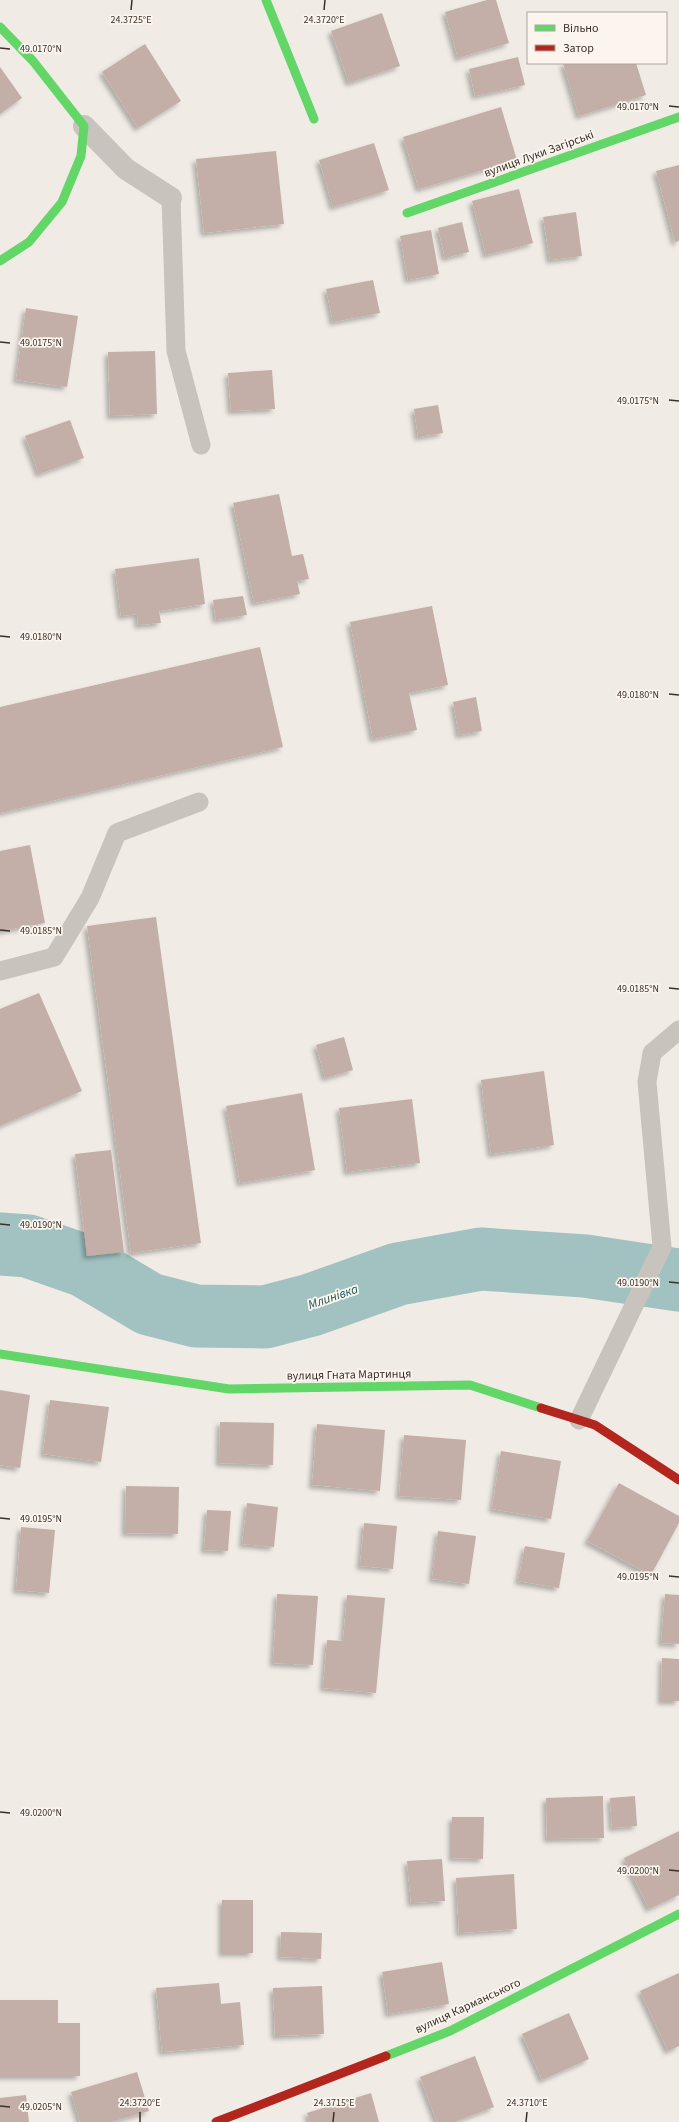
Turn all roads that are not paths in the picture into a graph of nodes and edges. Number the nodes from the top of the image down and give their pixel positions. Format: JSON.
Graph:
{"nodes":[{"id":1,"x":266,"y":0,"type":"edge"},
{"id":2,"x":0,"y":27,"type":"edge"},
{"id":3,"x":679,"y":117,"type":"edge"},
{"id":4,"x":314,"y":119,"type":"dead end"},
{"id":5,"x":84,"y":126,"type":"junction"},
{"id":6,"x":171,"y":198,"type":"joint"},
{"id":7,"x":407,"y":213,"type":"dead end"},
{"id":8,"x":0,"y":262,"type":"edge"},
{"id":9,"x":201,"y":444,"type":"dead end"},
{"id":10,"x":199,"y":802,"type":"dead end"},
{"id":11,"x":0,"y":970,"type":"edge"},
{"id":12,"x":679,"y":1030,"type":"edge"},
{"id":13,"x":0,"y":1354,"type":"edge"},
{"id":14,"x":579,"y":1420,"type":"junction"},
{"id":15,"x":679,"y":1480,"type":"edge"},
{"id":16,"x":679,"y":1914,"type":"edge"},
{"id":17,"x":216,"y":2122,"type":"edge"}],
"edges":[{"from":1,"to":4,"type":"street"},
{"from":2,"to":5,"type":"street"},
{"from":3,"to":7,"type":"street","name":"вулиця Луки Загірські"},
{"from":5,"to":6,"type":"street"},
{"from":5,"to":8,"type":"street"},
{"from":6,"to":9,"type":"lane"},
{"from":10,"to":11,"type":"lane"},
{"from":12,"to":14,"type":"lane"},
{"from":13,"to":14,"type":"street","name":"вулиця Гната Мартинця"},
{"from":14,"to":15,"type":"street","name":"вулиця Гната Мартинця"},
{"from":16,"to":17,"type":"street","name":"вулиця Карманського"}]}
